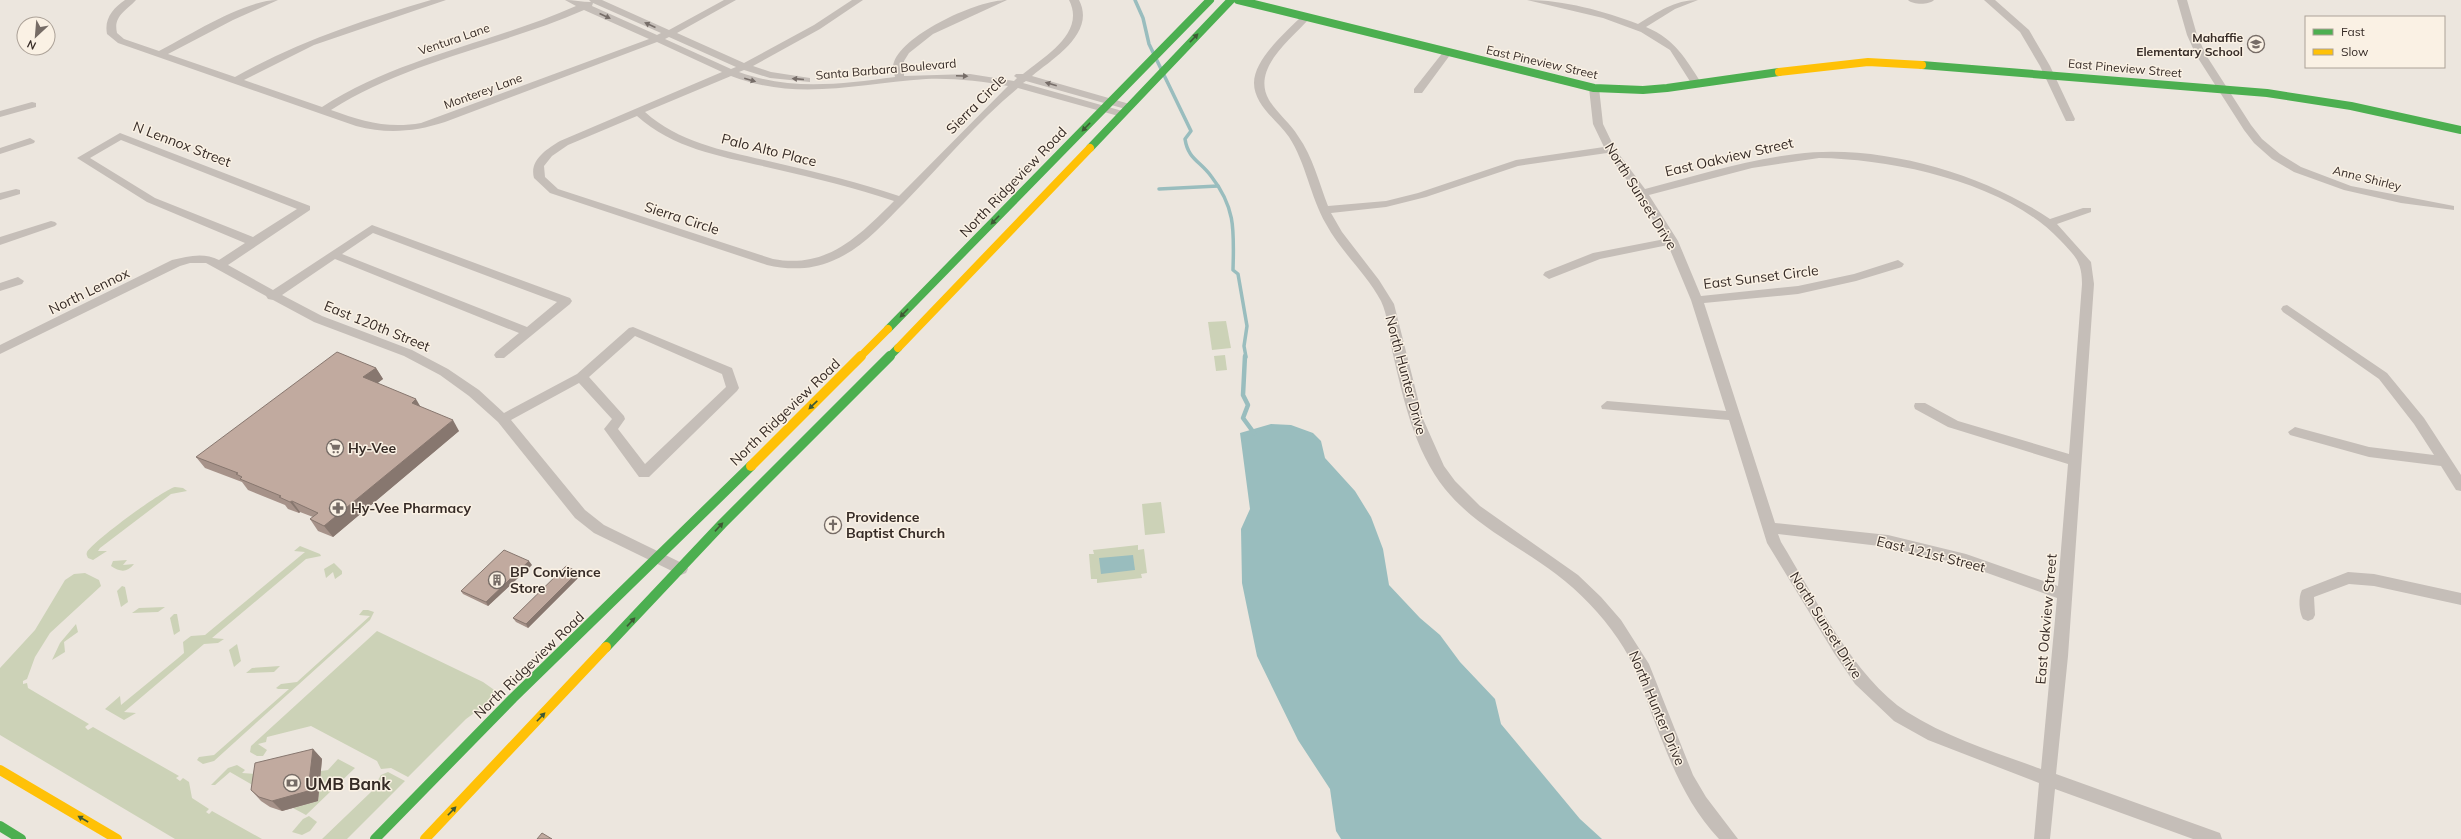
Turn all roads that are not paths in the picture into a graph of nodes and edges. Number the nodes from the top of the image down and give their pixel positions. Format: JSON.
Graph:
{"nodes":[{"id":1,"x":131,"y":0,"type":"edge"},
{"id":2,"x":273,"y":0,"type":"edge"},
{"id":3,"x":441,"y":0,"type":"edge"},
{"id":4,"x":570,"y":0,"type":"edge"},
{"id":5,"x":596,"y":0,"type":"edge"},
{"id":6,"x":731,"y":0,"type":"edge"},
{"id":7,"x":858,"y":0,"type":"edge"},
{"id":8,"x":1002,"y":0,"type":"edge"},
{"id":9,"x":1074,"y":0,"type":"edge"},
{"id":10,"x":1210,"y":0,"type":"edge"},
{"id":11,"x":1231,"y":0,"type":"edge"},
{"id":12,"x":1238,"y":0,"type":"edge"},
{"id":13,"x":1532,"y":0,"type":"edge"},
{"id":14,"x":1693,"y":0,"type":"edge"},
{"id":15,"x":1913,"y":0,"type":"edge"},
{"id":16,"x":1929,"y":0,"type":"edge"},
{"id":17,"x":1989,"y":0,"type":"edge"},
{"id":18,"x":2182,"y":0,"type":"edge"},
{"id":19,"x":584,"y":6,"type":"junction"},
{"id":20,"x":1306,"y":17,"type":"junction"},
{"id":21,"x":1638,"y":28,"type":"junction"},
{"id":22,"x":670,"y":34,"type":"junction"},
{"id":23,"x":657,"y":39,"type":"junction"},
{"id":24,"x":1447,"y":53,"type":"junction"},
{"id":25,"x":159,"y":55,"type":"junction"},
{"id":26,"x":745,"y":67,"type":"junction"},
{"id":27,"x":731,"y":73,"type":"junction"},
{"id":28,"x":2050,"y":75,"type":"junction"},
{"id":29,"x":899,"y":76,"type":"junction"},
{"id":30,"x":1024,"y":77,"type":"junction"},
{"id":31,"x":235,"y":81,"type":"junction"},
{"id":32,"x":1016,"y":84,"type":"junction"},
{"id":33,"x":1697,"y":84,"type":"junction"},
{"id":34,"x":1594,"y":88,"type":"junction"},
{"id":35,"x":2224,"y":89,"type":"junction"},
{"id":36,"x":1418,"y":91,"type":"dead end"},
{"id":37,"x":1111,"y":102,"type":"junction"},
{"id":38,"x":32,"y":105,"type":"dead end"},
{"id":39,"x":1129,"y":107,"type":"junction"},
{"id":40,"x":1103,"y":109,"type":"junction"},
{"id":41,"x":323,"y":111,"type":"junction"},
{"id":42,"x":638,"y":112,"type":"junction"},
{"id":43,"x":0,"y":114,"type":"edge"},
{"id":44,"x":1122,"y":114,"type":"junction"},
{"id":45,"x":2070,"y":119,"type":"dead end"},
{"id":46,"x":2461,"y":130,"type":"edge"},
{"id":47,"x":30,"y":141,"type":"dead end"},
{"id":48,"x":1610,"y":150,"type":"junction"},
{"id":49,"x":0,"y":151,"type":"edge"},
{"id":50,"x":16,"y":192,"type":"dead end"},
{"id":51,"x":1642,"y":193,"type":"junction"},
{"id":52,"x":0,"y":197,"type":"edge"},
{"id":53,"x":901,"y":200,"type":"junction"},
{"id":54,"x":2450,"y":208,"type":"dead end"},
{"id":55,"x":1324,"y":210,"type":"junction"},
{"id":56,"x":2087,"y":210,"type":"dead end"},
{"id":57,"x":2050,"y":223,"type":"junction"},
{"id":58,"x":51,"y":224,"type":"dead end"},
{"id":59,"x":0,"y":241,"type":"edge"},
{"id":60,"x":1672,"y":241,"type":"junction"},
{"id":61,"x":254,"y":242,"type":"junction"},
{"id":62,"x":334,"y":254,"type":"junction"},
{"id":63,"x":190,"y":259,"type":"joint"},
{"id":64,"x":1898,"y":264,"type":"dead end"},
{"id":65,"x":220,"y":265,"type":"junction"},
{"id":66,"x":1549,"y":275,"type":"dead end"},
{"id":67,"x":18,"y":281,"type":"dead end"},
{"id":68,"x":0,"y":287,"type":"edge"},
{"id":69,"x":272,"y":296,"type":"junction"},
{"id":70,"x":1697,"y":300,"type":"junction"},
{"id":71,"x":2287,"y":309,"type":"dead end"},
{"id":72,"x":529,"y":332,"type":"junction"},
{"id":73,"x":0,"y":350,"type":"edge"},
{"id":74,"x":500,"y":355,"type":"dead end"},
{"id":75,"x":581,"y":377,"type":"junction"},
{"id":76,"x":1607,"y":406,"type":"dead end"},
{"id":77,"x":1920,"y":406,"type":"dead end"},
{"id":78,"x":1734,"y":416,"type":"junction"},
{"id":79,"x":503,"y":419,"type":"junction"},
{"id":80,"x":2295,"y":432,"type":"dead end"},
{"id":81,"x":2074,"y":461,"type":"junction"},
{"id":82,"x":2445,"y":461,"type":"junction"},
{"id":83,"x":2461,"y":486,"type":"edge"},
{"id":84,"x":1769,"y":528,"type":"junction"},
{"id":85,"x":657,"y":558,"type":"junction"},
{"id":86,"x":681,"y":569,"type":"junction"},
{"id":87,"x":2064,"y":594,"type":"junction"},
{"id":88,"x":2461,"y":599,"type":"edge"},
{"id":89,"x":2308,"y":615,"type":"dead end"},
{"id":90,"x":0,"y":770,"type":"edge"},
{"id":91,"x":2047,"y":778,"type":"junction"},
{"id":92,"x":0,"y":826,"type":"edge"},
{"id":93,"x":21,"y":839,"type":"edge"},
{"id":94,"x":117,"y":839,"type":"edge"},
{"id":95,"x":375,"y":839,"type":"edge"},
{"id":96,"x":425,"y":839,"type":"edge"},
{"id":97,"x":1730,"y":839,"type":"edge"},
{"id":98,"x":2042,"y":839,"type":"edge"},
{"id":99,"x":2214,"y":839,"type":"edge"}],
"edges":[{"from":1,"to":25,"type":"street","name":"Monterey Lane"},
{"from":2,"to":25,"type":"street"},
{"from":3,"to":31,"type":"street"},
{"from":4,"to":19,"type":"street","name":"Santa Barbara Boulevard"},
{"from":5,"to":19,"type":"street","name":"Ventura Lane"},
{"from":22,"to":5,"type":"street","name":"Santa Barbara Boulevard","one_way":true},
{"from":6,"to":22,"type":"street","name":"Monterey Lane"},
{"from":7,"to":26,"type":"street","name":"Sierra Circle"},
{"from":8,"to":29,"type":"street"},
{"from":9,"to":30,"type":"street","name":"Sierra Circle"},
{"from":10,"to":37,"type":"main road","name":"North Ridgeview Road"},
{"from":39,"to":11,"type":"main road","one_way":true},
{"from":12,"to":20,"type":"main road","name":"East Pineview Street"},
{"from":13,"to":21,"type":"street"},
{"from":14,"to":21,"type":"street"},
{"from":15,"to":16,"type":"street"},
{"from":17,"to":28,"type":"street"},
{"from":18,"to":35,"type":"street","name":"Anne Shirley"},
{"from":19,"to":23,"type":"street","name":"Santa Barbara Boulevard","one_way":true},
{"from":19,"to":41,"type":"street","name":"Ventura Lane"},
{"from":20,"to":24,"type":"main road","name":"East Pineview Street"},
{"from":20,"to":55,"type":"street","name":"North Hunter Drive"},
{"from":21,"to":33,"type":"street"},
{"from":22,"to":23,"type":"street","name":"Monterey Lane"},
{"from":22,"to":26,"type":"street","name":"Santa Barbara Boulevard"},
{"from":23,"to":27,"type":"street","name":"Santa Barbara Boulevard"},
{"from":23,"to":41,"type":"street","name":"Monterey Lane"},
{"from":24,"to":34,"type":"main road","name":"East Pineview Street"},
{"from":24,"to":36,"type":"street"},
{"from":25,"to":31,"type":"street","name":"Monterey Lane"},
{"from":26,"to":27,"type":"street","name":"Sierra Circle"},
{"from":29,"to":26,"type":"street","name":"Santa Barbara Boulevard","one_way":true},
{"from":27,"to":29,"type":"street","name":"Santa Barbara Boulevard","one_way":true},
{"from":27,"to":42,"type":"street","name":"Sierra Circle"},
{"from":28,"to":33,"type":"main road","name":"East Pineview Street"},
{"from":28,"to":35,"type":"main road","name":"East Pineview Street"},
{"from":28,"to":45,"type":"street"},
{"from":29,"to":30,"type":"street","name":"Santa Barbara Boulevard"},
{"from":29,"to":32,"type":"street","name":"Santa Barbara Boulevard","one_way":true},
{"from":30,"to":32,"type":"street","name":"Sierra Circle"},
{"from":37,"to":30,"type":"street","name":"Santa Barbara Boulevard","one_way":true},
{"from":31,"to":41,"type":"street","name":"Monterey Lane"},
{"from":32,"to":40,"type":"street","name":"Santa Barbara Boulevard"},
{"from":32,"to":53,"type":"street","name":"Sierra Circle"},
{"from":33,"to":34,"type":"main road","name":"East Pineview Street"},
{"from":34,"to":48,"type":"street","name":"North Sunset Drive"},
{"from":35,"to":46,"type":"main road","name":"East Pineview Street"},
{"from":35,"to":54,"type":"street","name":"Anne Shirley"},
{"from":37,"to":39,"type":"street","name":"Santa Barbara Boulevard"},
{"from":37,"to":40,"type":"main road","name":"North Ridgeview Road"},
{"from":38,"to":43,"type":"street"},
{"from":39,"to":44,"type":"main road"},
{"from":40,"to":44,"type":"street","name":"Santa Barbara Boulevard"},
{"from":40,"to":85,"type":"main road","name":"North Ridgeview Road","one_way":true},
{"from":42,"to":53,"type":"street","name":"Palo Alto Place"},
{"from":42,"to":53,"type":"street","name":"Sierra Circle"},
{"from":86,"to":44,"type":"main road","one_way":true},
{"from":47,"to":49,"type":"street"},
{"from":48,"to":51,"type":"street","name":"North Sunset Drive"},
{"from":48,"to":55,"type":"street"},
{"from":50,"to":52,"type":"street"},
{"from":51,"to":57,"type":"street","name":"East Oakview Street"},
{"from":51,"to":60,"type":"street","name":"North Sunset Drive"},
{"from":55,"to":97,"type":"street","name":"North Hunter Drive"},
{"from":56,"to":57,"type":"street"},
{"from":57,"to":81,"type":"street","name":"East Oakview Street"},
{"from":58,"to":59,"type":"street"},
{"from":60,"to":66,"type":"street"},
{"from":60,"to":70,"type":"street","name":"North Sunset Drive"},
{"from":61,"to":61,"type":"street","name":"N Lennox Street"},
{"from":61,"to":65,"type":"street","name":"N Lennox Street"},
{"from":62,"to":69,"type":"street"},
{"from":62,"to":72,"type":"street"},
{"from":62,"to":72,"type":"street"},
{"from":63,"to":65,"type":"street","name":"East 120th Street"},
{"from":63,"to":73,"type":"street","name":"North Lennox"},
{"from":64,"to":70,"type":"street","name":"East Sunset Circle"},
{"from":65,"to":69,"type":"street","name":"East 120th Street"},
{"from":67,"to":68,"type":"street"},
{"from":69,"to":79,"type":"street","name":"East 120th Street"},
{"from":70,"to":78,"type":"street","name":"North Sunset Drive"},
{"from":71,"to":82,"type":"street"},
{"from":72,"to":74,"type":"street"},
{"from":75,"to":75,"type":"street"},
{"from":75,"to":79,"type":"street"},
{"from":76,"to":78,"type":"street"},
{"from":77,"to":81,"type":"street"},
{"from":78,"to":84,"type":"street","name":"North Sunset Drive"},
{"from":79,"to":85,"type":"street","name":"East 120th Street"},
{"from":80,"to":82,"type":"street"},
{"from":81,"to":87,"type":"street","name":"East Oakview Street"},
{"from":82,"to":83,"type":"street"},
{"from":84,"to":87,"type":"street","name":"East 121st Street"},
{"from":84,"to":91,"type":"street","name":"North Sunset Drive"},
{"from":85,"to":86,"type":"street","name":"East 120th Street"},
{"from":85,"to":95,"type":"main road","name":"North Ridgeview Road"},
{"from":96,"to":86,"type":"main road","one_way":true},
{"from":87,"to":91,"type":"street","name":"East Oakview Street"},
{"from":88,"to":89,"type":"street"},
{"from":94,"to":90,"type":"main road","one_way":true},
{"from":91,"to":98,"type":"street"},
{"from":91,"to":99,"type":"street","name":"North Sunset Drive"},
{"from":92,"to":93,"type":"main road"}]}
